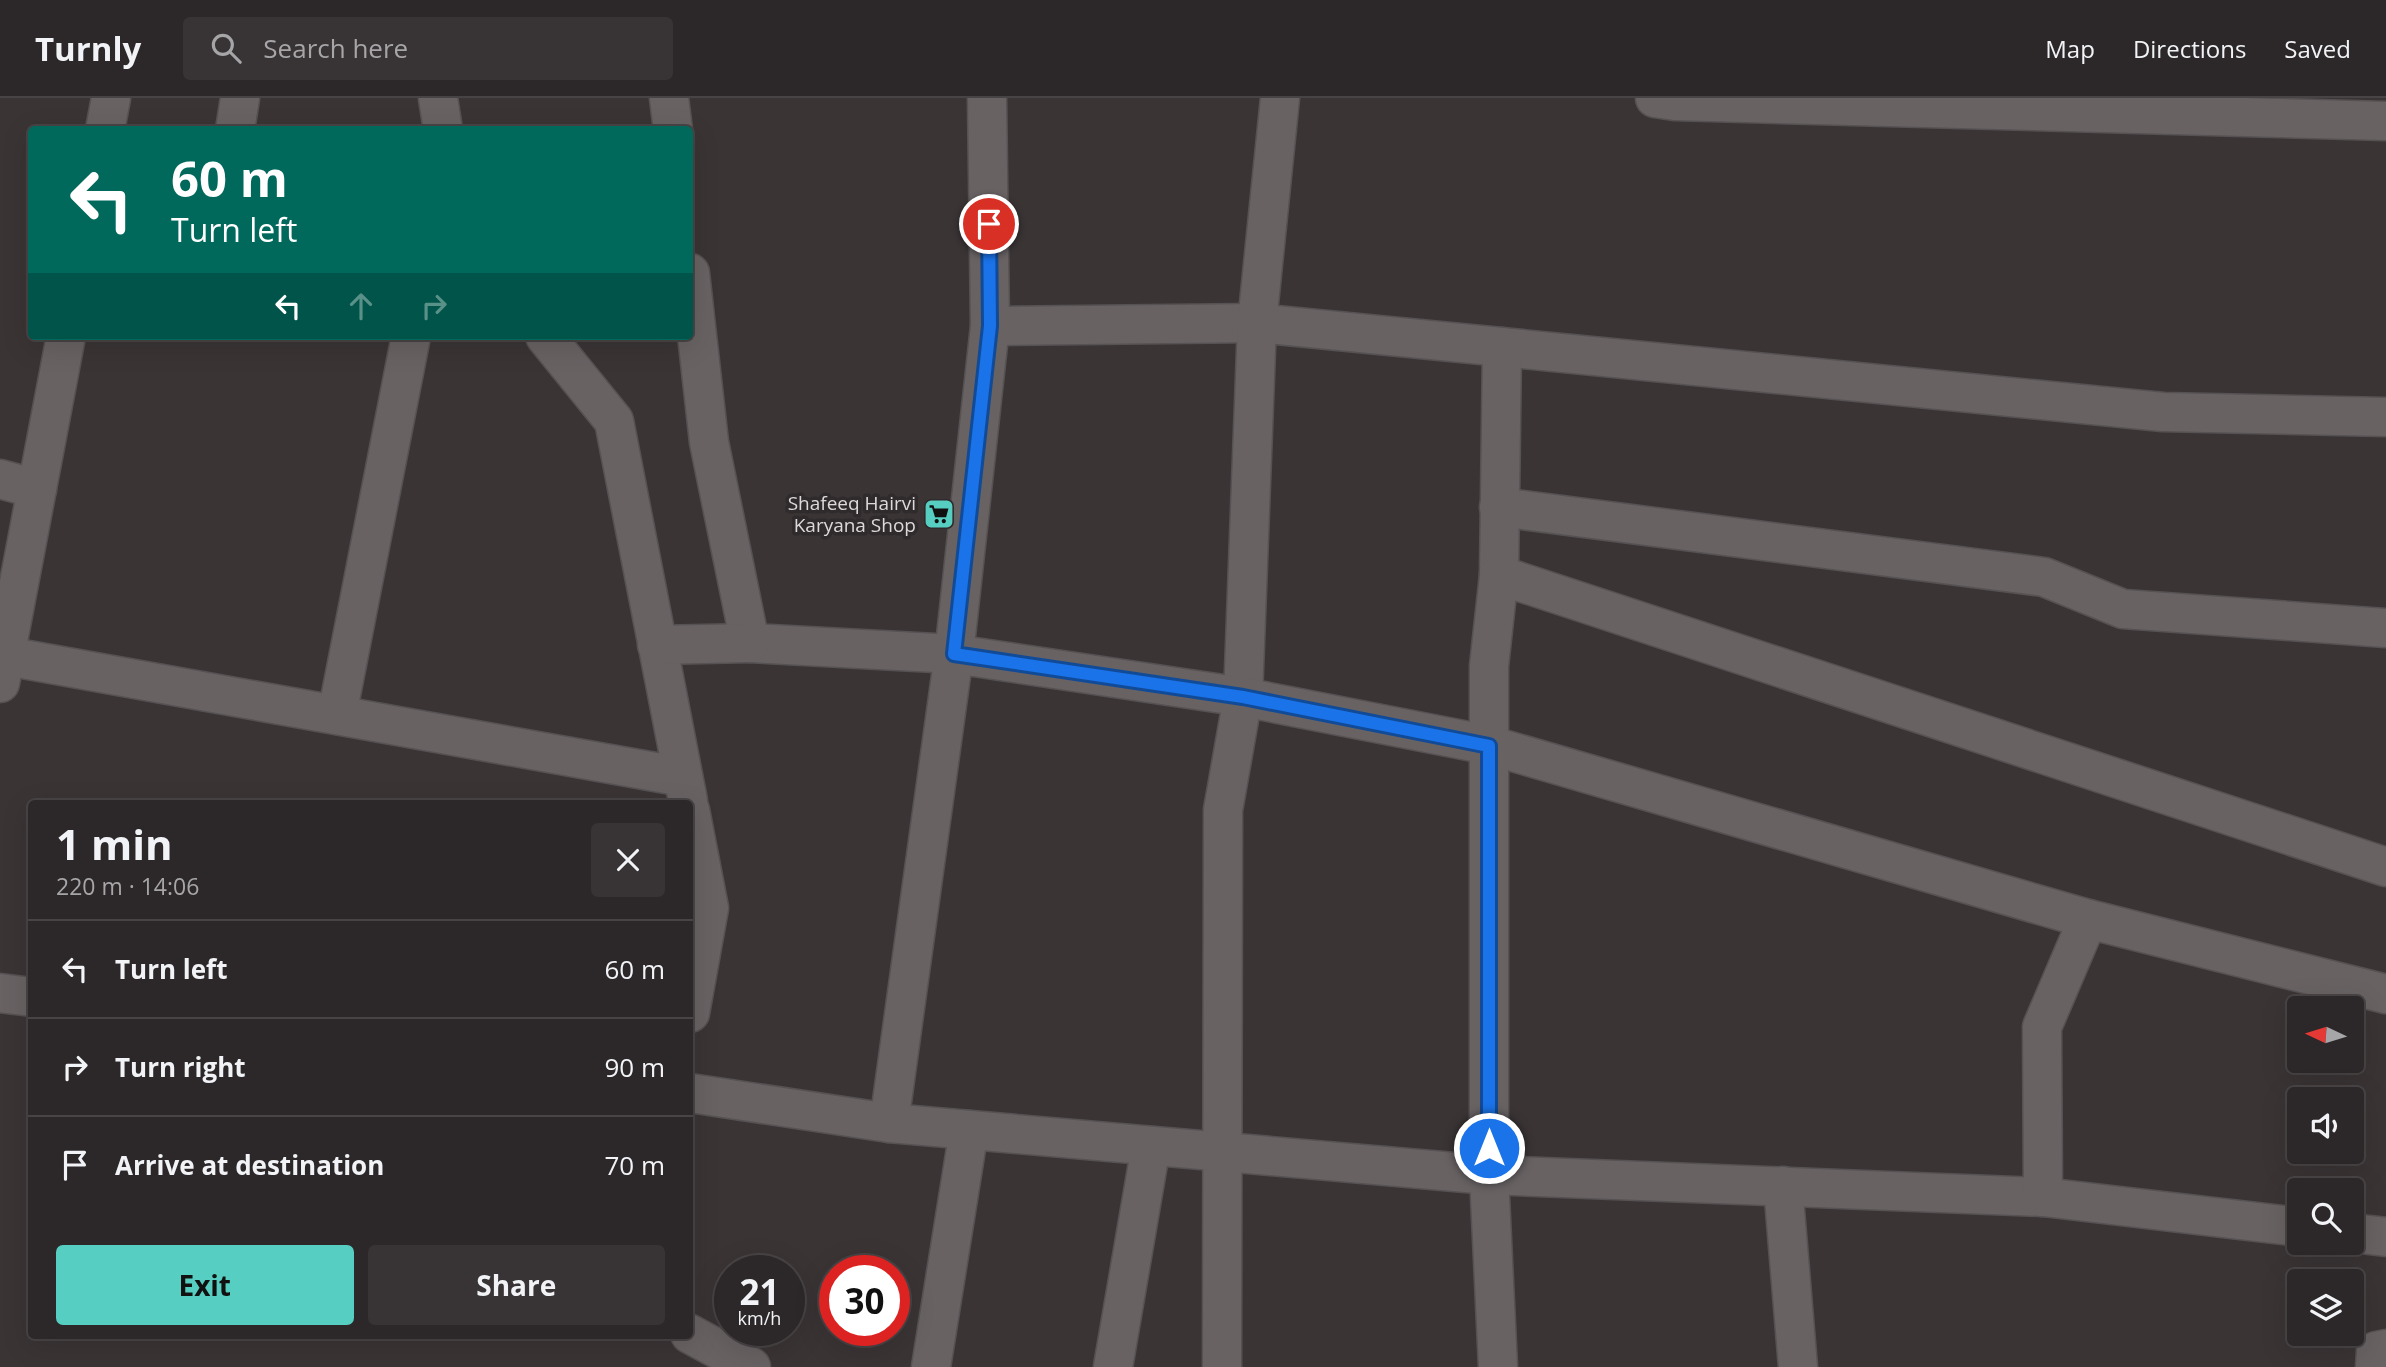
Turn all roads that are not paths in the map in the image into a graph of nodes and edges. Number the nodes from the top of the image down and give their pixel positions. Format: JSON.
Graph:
{"nodes":[{"id":1,"x":111,"y":98,"type":"edge"},
{"id":2,"x":240,"y":98,"type":"edge"},
{"id":3,"x":438,"y":98,"type":"edge"},
{"id":4,"x":669,"y":98,"type":"edge"},
{"id":5,"x":987,"y":98,"type":"edge"},
{"id":6,"x":1280,"y":98,"type":"edge"},
{"id":7,"x":1668,"y":99,"type":"edge"},
{"id":8,"x":1921,"y":103,"type":"edge"},
{"id":9,"x":2386,"y":121,"type":"edge"},
{"id":10,"x":106,"y":126,"type":"edge"},
{"id":11,"x":236,"y":126,"type":"edge"},
{"id":12,"x":442,"y":126,"type":"edge"},
{"id":13,"x":672,"y":126,"type":"edge"},
{"id":14,"x":693,"y":300,"type":"edge"},
{"id":15,"x":1257,"y":323,"type":"junction"},
{"id":16,"x":990,"y":326,"type":"junction"},
{"id":17,"x":65,"y":340,"type":"edge"},
{"id":18,"x":410,"y":340,"type":"edge"},
{"id":19,"x":548,"y":340,"type":"edge"},
{"id":20,"x":1502,"y":347,"type":"junction"},
{"id":21,"x":2386,"y":417,"type":"edge"},
{"id":22,"x":0,"y":479,"type":"edge"},
{"id":23,"x":37,"y":489,"type":"junction"},
{"id":24,"x":1499,"y":506,"type":"junction"},
{"id":25,"x":1499,"y":575,"type":"junction"},
{"id":26,"x":2386,"y":628,"type":"edge"},
{"id":27,"x":750,"y":643,"type":"junction"},
{"id":28,"x":657,"y":645,"type":"junction"},
{"id":29,"x":954,"y":654,"type":"junction"},
{"id":30,"x":2,"y":665,"type":"edge"},
{"id":31,"x":1243,"y":697,"type":"junction"},
{"id":32,"x":337,"y":715,"type":"junction"},
{"id":33,"x":1489,"y":746,"type":"junction"},
{"id":34,"x":687,"y":797,"type":"edge"},
{"id":35,"x":693,"y":827,"type":"edge"},
{"id":36,"x":2386,"y":867,"type":"edge"},
{"id":37,"x":2088,"y":919,"type":"junction"},
{"id":38,"x":0,"y":993,"type":"edge"},
{"id":39,"x":2386,"y":993,"type":"edge"},
{"id":40,"x":28,"y":996,"type":"edge"},
{"id":41,"x":693,"y":996,"type":"edge"},
{"id":42,"x":693,"y":1093,"type":"edge"},
{"id":43,"x":889,"y":1123,"type":"junction"},
{"id":44,"x":969,"y":1130,"type":"junction"},
{"id":45,"x":1151,"y":1146,"type":"junction"},
{"id":46,"x":1221,"y":1152,"type":"junction"},
{"id":47,"x":1489,"y":1175,"type":"junction"},
{"id":48,"x":1783,"y":1186,"type":"junction"},
{"id":49,"x":2043,"y":1197,"type":"junction"},
{"id":50,"x":2287,"y":1225,"type":"edge"},
{"id":51,"x":2364,"y":1234,"type":"edge"},
{"id":52,"x":2386,"y":1237,"type":"edge"},
{"id":53,"x":693,"y":1336,"type":"edge"},
{"id":54,"x":2386,"y":1349,"type":"edge"},
{"id":55,"x":737,"y":1363,"type":"edge"},
{"id":56,"x":932,"y":1367,"type":"edge"},
{"id":57,"x":1113,"y":1367,"type":"edge"},
{"id":58,"x":1222,"y":1367,"type":"edge"},
{"id":59,"x":1499,"y":1367,"type":"edge"},
{"id":60,"x":1798,"y":1367,"type":"edge"},
{"id":61,"x":2375,"y":1367,"type":"edge"}],
"edges":[{"from":1,"to":10,"type":"street"},
{"from":2,"to":11,"type":"street"},
{"from":3,"to":12,"type":"street"},
{"from":4,"to":13,"type":"street"},
{"from":5,"to":16,"type":"street"},
{"from":6,"to":15,"type":"street"},
{"from":7,"to":8,"type":"street"},
{"from":8,"to":9,"type":"street"},
{"from":14,"to":27,"type":"street"},
{"from":15,"to":16,"type":"street"},
{"from":15,"to":20,"type":"street"},
{"from":15,"to":31,"type":"street"},
{"from":16,"to":29,"type":"street"},
{"from":17,"to":23,"type":"street"},
{"from":18,"to":32,"type":"street"},
{"from":19,"to":28,"type":"street"},
{"from":20,"to":21,"type":"street"},
{"from":20,"to":24,"type":"street"},
{"from":22,"to":23,"type":"street"},
{"from":23,"to":30,"type":"street"},
{"from":24,"to":25,"type":"street"},
{"from":24,"to":26,"type":"street"},
{"from":25,"to":33,"type":"street"},
{"from":25,"to":36,"type":"street"},
{"from":27,"to":28,"type":"street"},
{"from":27,"to":29,"type":"street"},
{"from":28,"to":34,"type":"street"},
{"from":29,"to":31,"type":"street"},
{"from":29,"to":43,"type":"street"},
{"from":30,"to":32,"type":"street"},
{"from":31,"to":33,"type":"street"},
{"from":31,"to":46,"type":"street"},
{"from":32,"to":34,"type":"street"},
{"from":33,"to":37,"type":"street"},
{"from":33,"to":47,"type":"street"},
{"from":35,"to":41,"type":"street"},
{"from":37,"to":39,"type":"street"},
{"from":37,"to":49,"type":"street"},
{"from":38,"to":40,"type":"street"},
{"from":42,"to":43,"type":"street"},
{"from":43,"to":44,"type":"street"},
{"from":44,"to":45,"type":"street"},
{"from":44,"to":56,"type":"street"},
{"from":45,"to":46,"type":"street"},
{"from":45,"to":57,"type":"street"},
{"from":46,"to":47,"type":"street"},
{"from":46,"to":58,"type":"street"},
{"from":47,"to":48,"type":"street"},
{"from":47,"to":59,"type":"street"},
{"from":48,"to":49,"type":"street"},
{"from":48,"to":60,"type":"street"},
{"from":49,"to":50,"type":"street"},
{"from":51,"to":52,"type":"street"},
{"from":53,"to":55,"type":"street"},
{"from":54,"to":61,"type":"street"}]}
